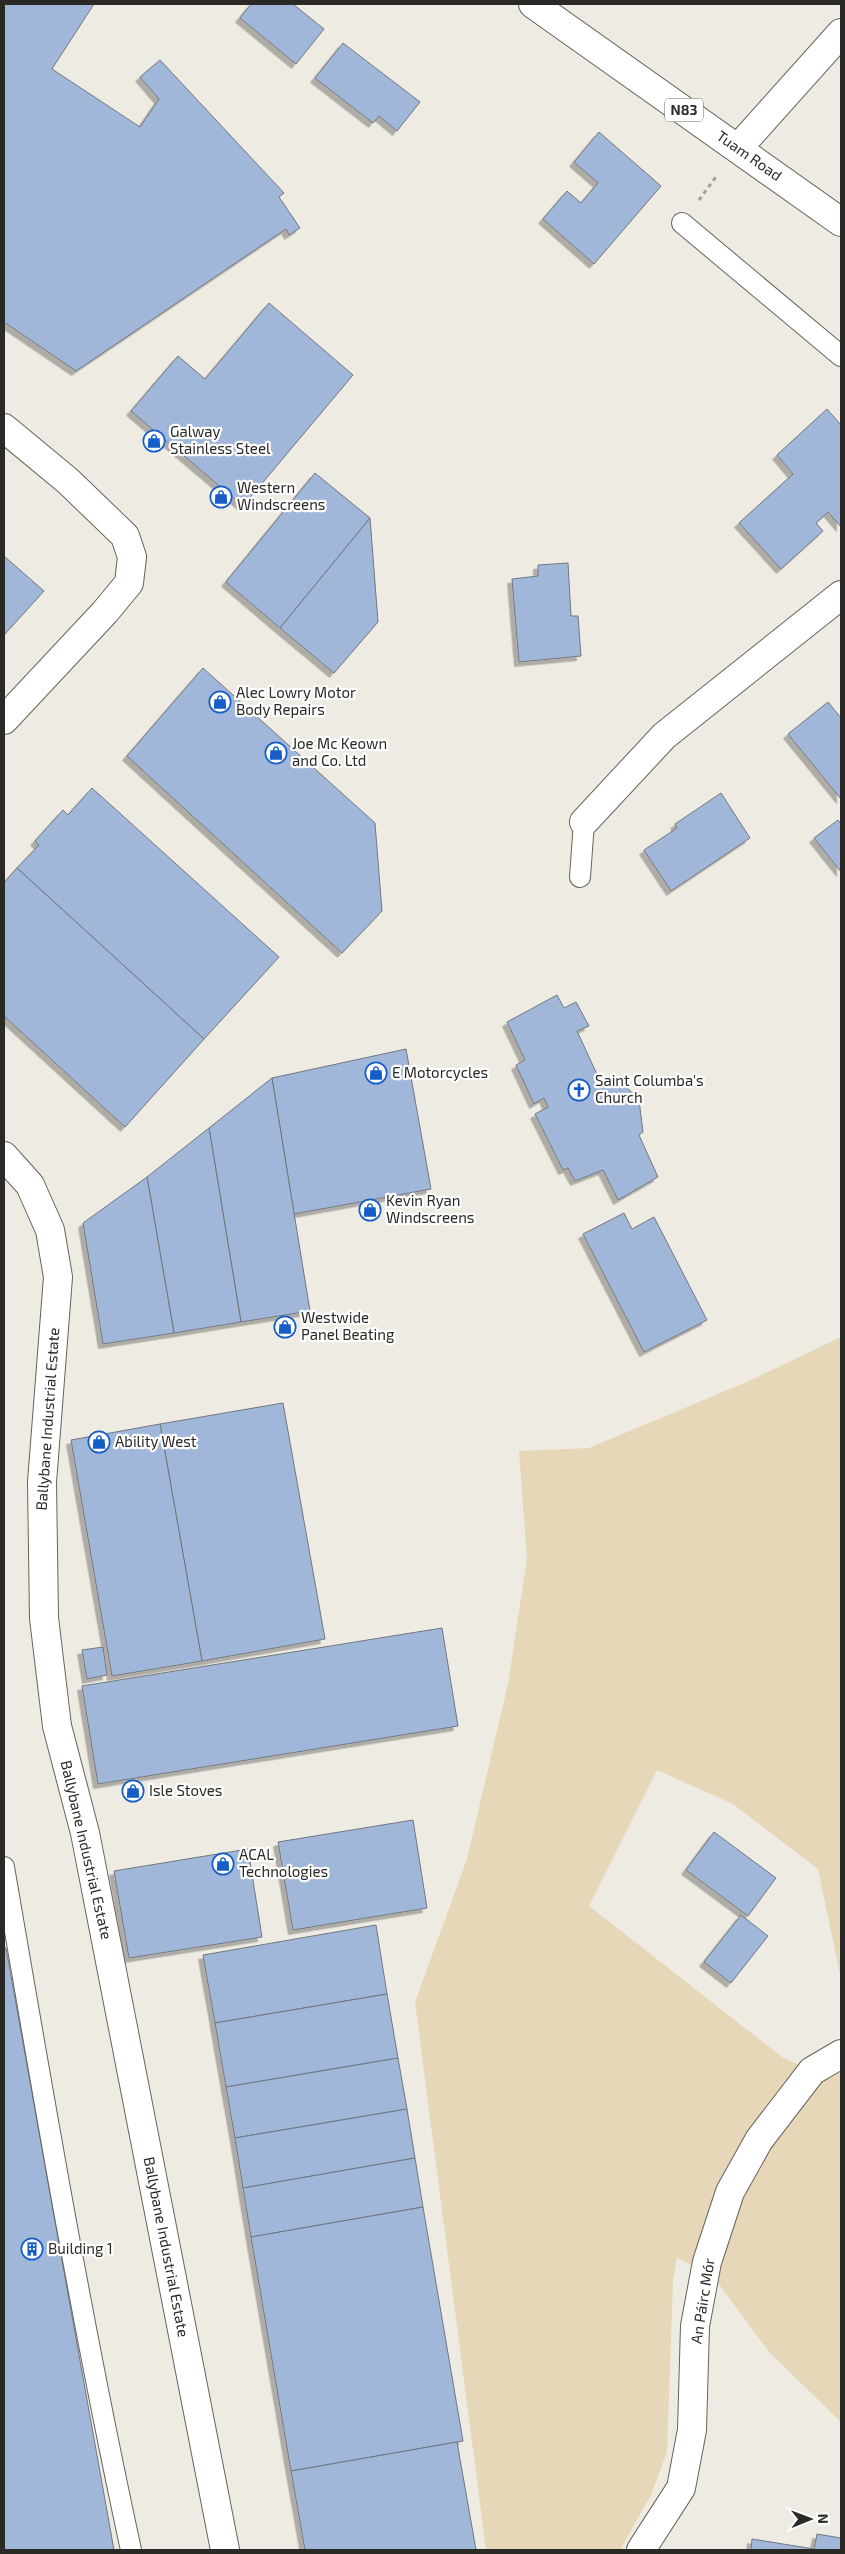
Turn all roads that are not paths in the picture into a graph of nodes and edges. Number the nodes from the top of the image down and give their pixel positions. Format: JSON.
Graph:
{"nodes":[{"id":1,"x":533,"y":4,"type":"edge"},
{"id":2,"x":841,"y":33,"type":"edge"},
{"id":3,"x":738,"y":148,"type":"junction"},
{"id":4,"x":841,"y":222,"type":"edge"},
{"id":5,"x":682,"y":223,"type":"road end"},
{"id":6,"x":841,"y":356,"type":"edge"},
{"id":7,"x":4,"y":428,"type":"edge"},
{"id":8,"x":841,"y":595,"type":"edge"},
{"id":9,"x":4,"y":720,"type":"edge"},
{"id":10,"x":584,"y":822,"type":"joint"},
{"id":11,"x":580,"y":877,"type":"dead end"},
{"id":12,"x":4,"y":1156,"type":"edge"},
{"id":13,"x":4,"y":1866,"type":"edge"},
{"id":14,"x":841,"y":2054,"type":"edge"},
{"id":15,"x":131,"y":2550,"type":"edge"},
{"id":16,"x":225,"y":2550,"type":"edge"},
{"id":17,"x":641,"y":2550,"type":"edge"}],
"edges":[{"from":1,"to":3,"type":"street","name":"Tuam Road","number":"N83"},
{"from":2,"to":3,"type":"street"},
{"from":3,"to":4,"type":"street","name":"Tuam Road","number":"N83"},
{"from":5,"to":6,"type":"lane"},
{"from":7,"to":9,"type":"street"},
{"from":8,"to":10,"type":"street"},
{"from":10,"to":11,"type":"lane"},
{"from":12,"to":16,"type":"street","name":"Ballybane Industrial Estate"},
{"from":13,"to":15,"type":"lane"},
{"from":14,"to":17,"type":"street","name":"An Páirc Mór"}]}
